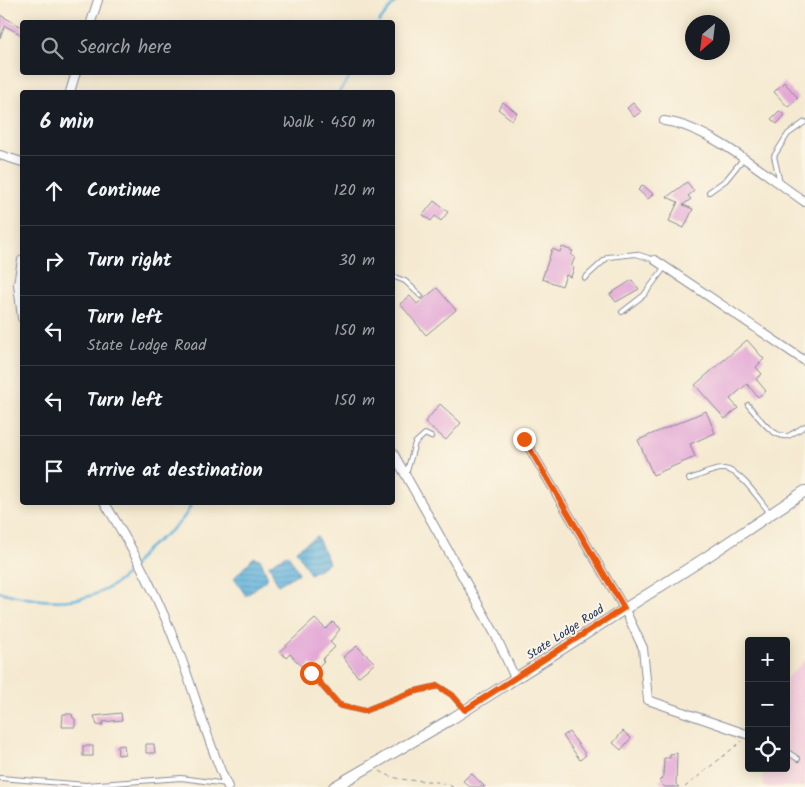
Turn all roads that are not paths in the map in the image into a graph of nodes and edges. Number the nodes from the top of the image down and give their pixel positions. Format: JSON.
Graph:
{"nodes":[{"id":1,"x":98,"y":0,"type":"edge"},
{"id":2,"x":92,"y":20,"type":"edge"},
{"id":3,"x":75,"y":75,"type":"edge"},
{"id":4,"x":71,"y":90,"type":"edge"},
{"id":5,"x":664,"y":121,"type":"dead end"},
{"id":6,"x":805,"y":122,"type":"edge"},
{"id":7,"x":0,"y":155,"type":"edge"},
{"id":8,"x":743,"y":159,"type":"junction"},
{"id":9,"x":20,"y":161,"type":"edge"},
{"id":10,"x":781,"y":185,"type":"junction"},
{"id":11,"x":709,"y":192,"type":"dead end"},
{"id":12,"x":805,"y":202,"type":"edge"},
{"id":13,"x":655,"y":260,"type":"joint"},
{"id":14,"x":665,"y":268,"type":"junction"},
{"id":15,"x":20,"y":272,"type":"edge"},
{"id":16,"x":395,"y":277,"type":"edge"},
{"id":17,"x":585,"y":278,"type":"dead end"},
{"id":18,"x":420,"y":296,"type":"dead end"},
{"id":19,"x":20,"y":301,"type":"edge"},
{"id":20,"x":622,"y":312,"type":"dead end"},
{"id":21,"x":805,"y":361,"type":"edge"},
{"id":22,"x":748,"y":405,"type":"dead end"},
{"id":23,"x":805,"y":426,"type":"edge"},
{"id":24,"x":431,"y":437,"type":"dead end"},
{"id":25,"x":524,"y":439,"type":"dead end"},
{"id":26,"x":395,"y":457,"type":"edge"},
{"id":27,"x":406,"y":475,"type":"junction"},
{"id":28,"x":689,"y":479,"type":"dead end"},
{"id":29,"x":805,"y":491,"type":"edge"},
{"id":30,"x":106,"y":505,"type":"edge"},
{"id":31,"x":771,"y":515,"type":"junction"},
{"id":32,"x":624,"y":608,"type":"junction"},
{"id":33,"x":311,"y":673,"type":"dead end"},
{"id":34,"x":515,"y":678,"type":"junction"},
{"id":35,"x":465,"y":710,"type":"junction"},
{"id":36,"x":745,"y":735,"type":"edge"},
{"id":37,"x":790,"y":754,"type":"edge"},
{"id":38,"x":798,"y":759,"type":"dead end"},
{"id":39,"x":0,"y":778,"type":"edge"},
{"id":40,"x":227,"y":786,"type":"edge"},
{"id":41,"x":334,"y":787,"type":"edge"}],
"edges":[{"from":1,"to":2,"type":"street"},
{"from":3,"to":4,"type":"street"},
{"from":5,"to":8,"type":"street"},
{"from":6,"to":10,"type":"lane"},
{"from":7,"to":9,"type":"street"},
{"from":8,"to":10,"type":"street"},
{"from":8,"to":11,"type":"lane"},
{"from":10,"to":12,"type":"street"},
{"from":13,"to":14,"type":"street"},
{"from":13,"to":17,"type":"lane"},
{"from":14,"to":20,"type":"lane"},
{"from":14,"to":21,"type":"street"},
{"from":15,"to":19,"type":"street"},
{"from":16,"to":18,"type":"lane"},
{"from":22,"to":23,"type":"lane"},
{"from":24,"to":27,"type":"lane"},
{"from":25,"to":32,"type":"street"},
{"from":26,"to":27,"type":"street"},
{"from":27,"to":34,"type":"street"},
{"from":28,"to":31,"type":"lane"},
{"from":29,"to":31,"type":"street","name":"State Lodge Road"},
{"from":30,"to":40,"type":"street"},
{"from":31,"to":32,"type":"street","name":"State Lodge Road"},
{"from":32,"to":34,"type":"street","name":"State Lodge Road"},
{"from":32,"to":36,"type":"street"},
{"from":33,"to":35,"type":"lane"},
{"from":34,"to":35,"type":"street","name":"State Lodge Road"},
{"from":35,"to":41,"type":"street","name":"State Lodge Road"},
{"from":37,"to":38,"type":"lane"},
{"from":39,"to":40,"type":"lane"}]}
